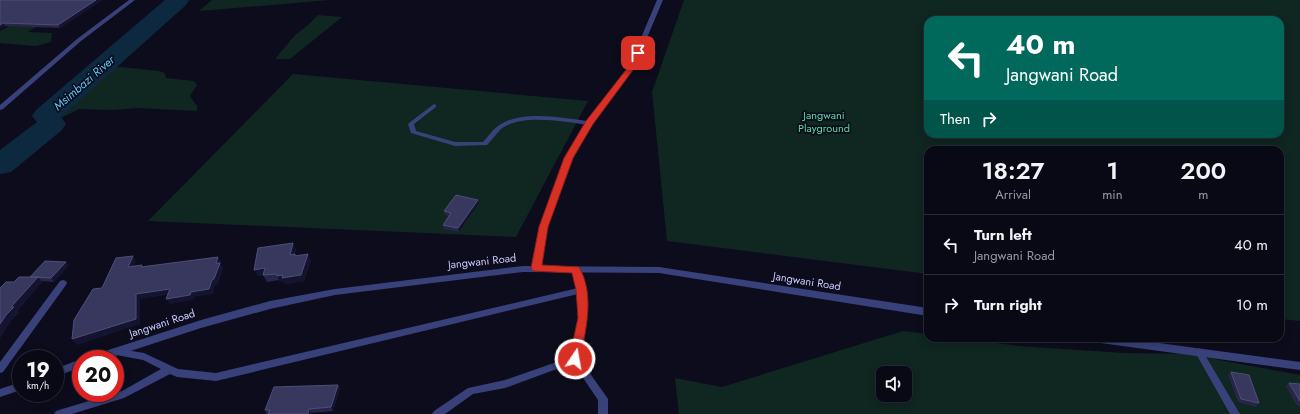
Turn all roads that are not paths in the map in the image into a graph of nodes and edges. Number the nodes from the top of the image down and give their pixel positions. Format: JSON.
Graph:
{"nodes":[{"id":1,"x":132,"y":0,"type":"edge"},
{"id":2,"x":660,"y":0,"type":"edge"},
{"id":3,"x":434,"y":106,"type":"dead end"},
{"id":4,"x":1,"y":108,"type":"dead end"},
{"id":5,"x":589,"y":123,"type":"junction"},
{"id":6,"x":536,"y":268,"type":"junction"},
{"id":7,"x":576,"y":269,"type":"junction"},
{"id":8,"x":62,"y":284,"type":"dead end"},
{"id":9,"x":582,"y":290,"type":"junction"},
{"id":10,"x":924,"y":311,"type":"edge"},
{"id":11,"x":1123,"y":342,"type":"edge"},
{"id":12,"x":119,"y":350,"type":"edge"},
{"id":13,"x":1199,"y":352,"type":"junction"},
{"id":14,"x":124,"y":354,"type":"edge"},
{"id":15,"x":575,"y":359,"type":"junction"},
{"id":16,"x":1300,"y":366,"type":"edge"},
{"id":17,"x":0,"y":369,"type":"edge"},
{"id":18,"x":170,"y":369,"type":"junction"},
{"id":19,"x":12,"y":389,"type":"edge"},
{"id":20,"x":0,"y":393,"type":"edge"},
{"id":21,"x":59,"y":414,"type":"edge"},
{"id":22,"x":437,"y":414,"type":"edge"},
{"id":23,"x":603,"y":414,"type":"edge"},
{"id":24,"x":1235,"y":414,"type":"edge"}],
"edges":[{"from":1,"to":4,"type":"street"},
{"from":2,"to":5,"type":"street"},
{"from":3,"to":5,"type":"lane"},
{"from":5,"to":6,"type":"street"},
{"from":6,"to":7,"type":"street","name":"Jangwani Road"},
{"from":6,"to":12,"type":"street","name":"Jangwani Road"},
{"from":7,"to":9,"type":"lane"},
{"from":7,"to":10,"type":"street","name":"Jangwani Road"},
{"from":8,"to":17,"type":"lane"},
{"from":9,"to":15,"type":"lane"},
{"from":9,"to":18,"type":"lane"},
{"from":11,"to":13,"type":"street"},
{"from":13,"to":16,"type":"street"},
{"from":13,"to":24,"type":"lane"},
{"from":14,"to":18,"type":"lane"},
{"from":15,"to":22,"type":"lane"},
{"from":15,"to":23,"type":"lane"},
{"from":18,"to":21,"type":"lane"},
{"from":19,"to":20,"type":"street"}]}
